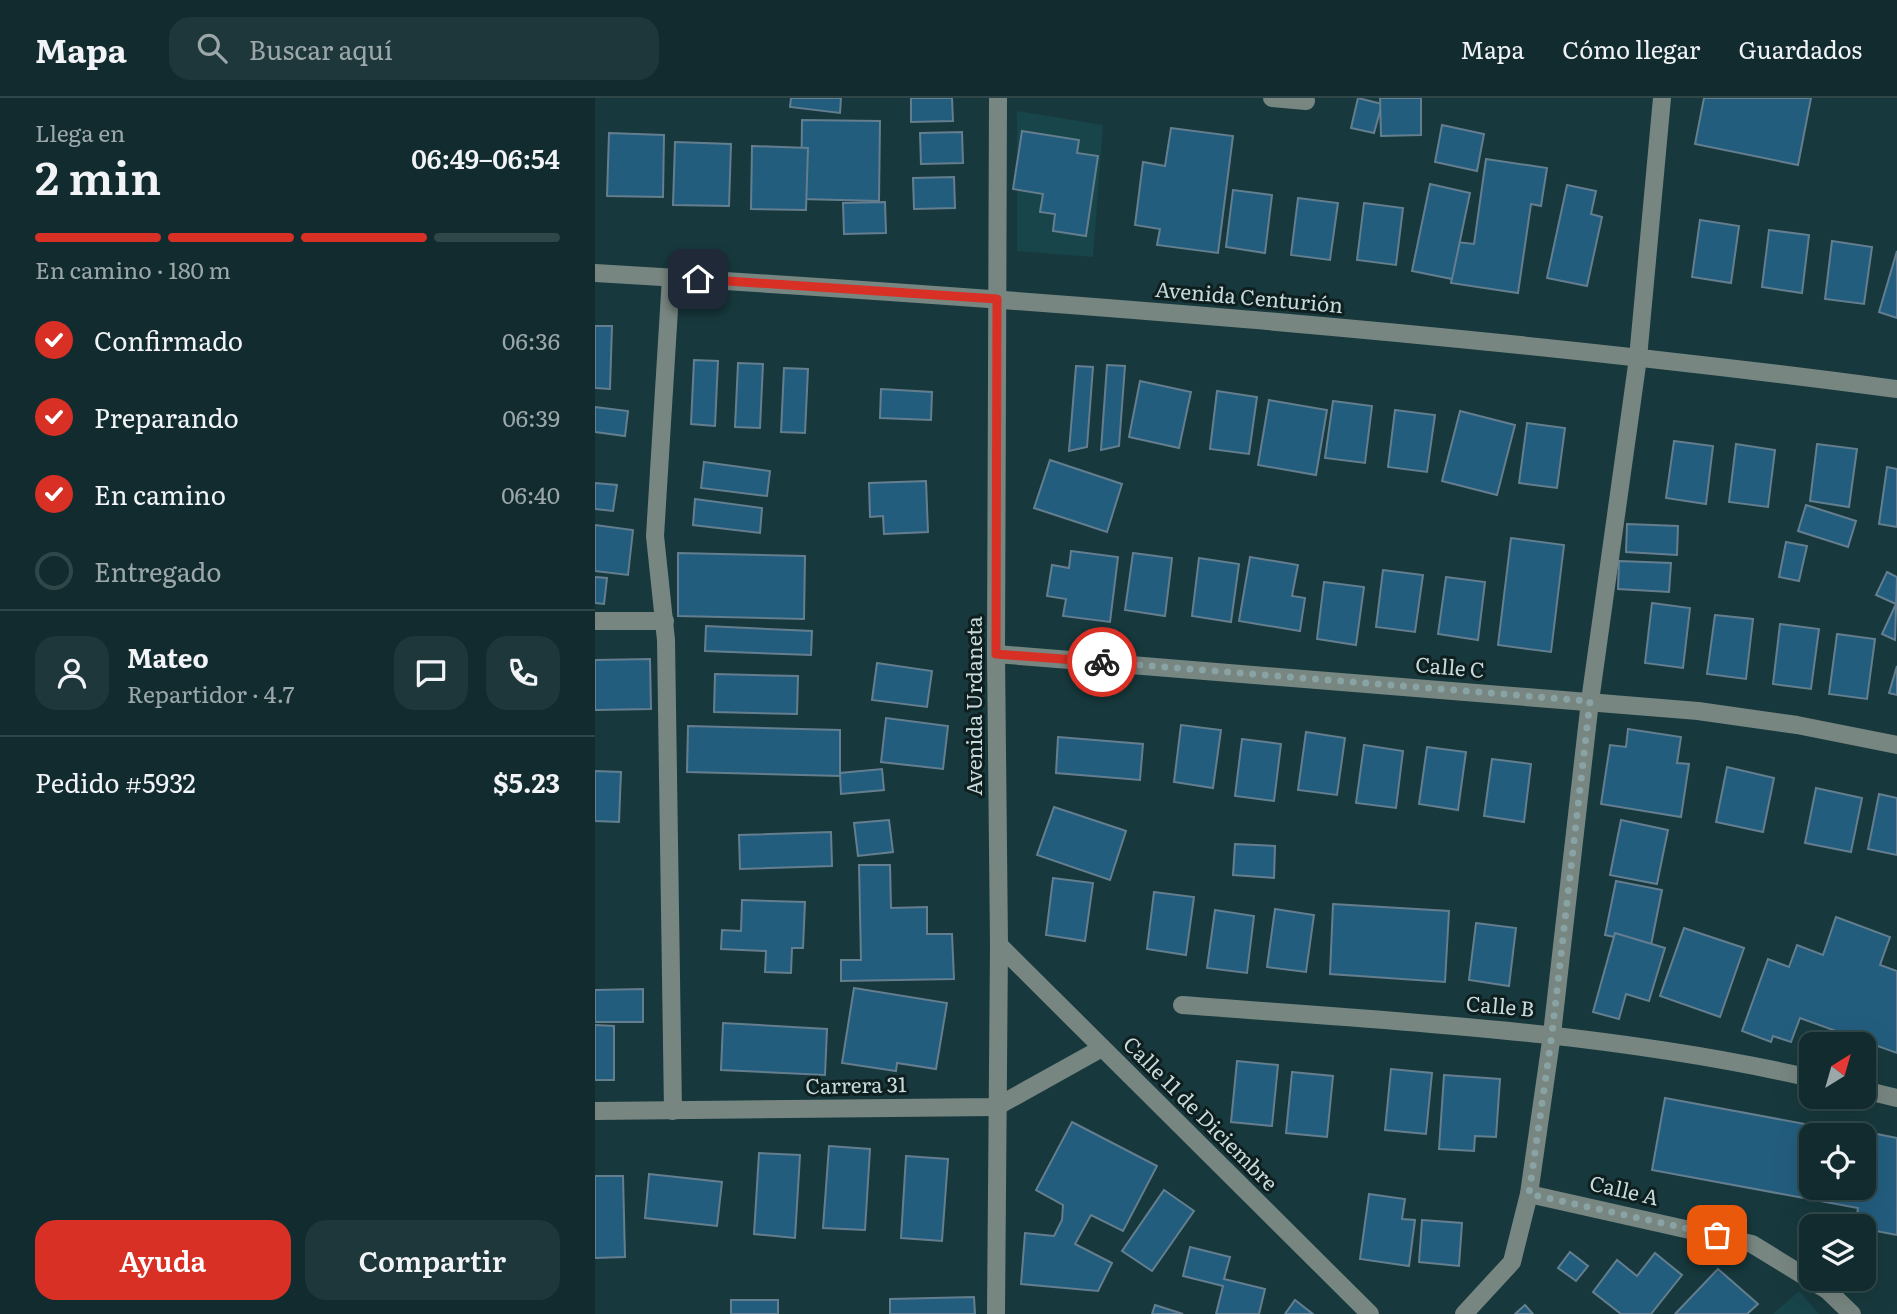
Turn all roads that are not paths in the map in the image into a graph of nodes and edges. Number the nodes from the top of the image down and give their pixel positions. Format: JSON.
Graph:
{"nodes":[{"id":1,"x":998,"y":98,"type":"edge"},
{"id":2,"x":1272,"y":98,"type":"edge"},
{"id":3,"x":1662,"y":98,"type":"edge"},
{"id":4,"x":1306,"y":101,"type":"dead end"},
{"id":5,"x":595,"y":273,"type":"edge"},
{"id":6,"x":671,"y":277,"type":"junction"},
{"id":7,"x":997,"y":299,"type":"junction"},
{"id":8,"x":1638,"y":358,"type":"junction"},
{"id":9,"x":1897,"y":389,"type":"edge"},
{"id":10,"x":595,"y":621,"type":"edge"},
{"id":11,"x":665,"y":621,"type":"junction"},
{"id":12,"x":996,"y":654,"type":"junction"},
{"id":13,"x":1590,"y":701,"type":"junction"},
{"id":14,"x":1897,"y":745,"type":"edge"},
{"id":15,"x":999,"y":945,"type":"junction"},
{"id":16,"x":1182,"y":1005,"type":"dead end"},
{"id":17,"x":1552,"y":1034,"type":"junction"},
{"id":18,"x":1102,"y":1048,"type":"junction"},
{"id":19,"x":1799,"y":1076,"type":"edge"},
{"id":20,"x":1876,"y":1093,"type":"edge"},
{"id":21,"x":1897,"y":1098,"type":"edge"},
{"id":22,"x":996,"y":1107,"type":"junction"},
{"id":23,"x":595,"y":1111,"type":"edge"},
{"id":24,"x":673,"y":1111,"type":"junction"},
{"id":25,"x":1529,"y":1194,"type":"junction"},
{"id":26,"x":996,"y":1314,"type":"edge"},
{"id":27,"x":1370,"y":1314,"type":"edge"},
{"id":28,"x":1464,"y":1314,"type":"edge"},
{"id":29,"x":1852,"y":1314,"type":"edge"}],
"edges":[{"from":1,"to":7,"type":"street","name":"Avenida Urdaneta"},
{"from":2,"to":4,"type":"street"},
{"from":3,"to":8,"type":"street"},
{"from":5,"to":6,"type":"street","name":"Avenida Centurión"},
{"from":6,"to":7,"type":"street","name":"Avenida Centurión"},
{"from":6,"to":11,"type":"street"},
{"from":7,"to":8,"type":"street","name":"Avenida Centurión"},
{"from":7,"to":12,"type":"street","name":"Avenida Urdaneta"},
{"from":8,"to":9,"type":"street","name":"Avenida Centurión"},
{"from":8,"to":13,"type":"street"},
{"from":10,"to":11,"type":"street"},
{"from":11,"to":24,"type":"street"},
{"from":12,"to":13,"type":"street","name":"Calle C"},
{"from":12,"to":15,"type":"street","name":"Avenida Urdaneta"},
{"from":13,"to":14,"type":"street","name":"Calle C"},
{"from":13,"to":17,"type":"street"},
{"from":15,"to":18,"type":"street","name":"Calle 11 de Diciembre"},
{"from":15,"to":22,"type":"street","name":"Avenida Urdaneta"},
{"from":16,"to":17,"type":"street","name":"Calle B"},
{"from":17,"to":19,"type":"street","name":"Calle B"},
{"from":17,"to":25,"type":"street"},
{"from":18,"to":22,"type":"street","name":"Carrera 31"},
{"from":18,"to":27,"type":"street","name":"Calle 11 de Diciembre"},
{"from":20,"to":21,"type":"street"},
{"from":22,"to":24,"type":"street","name":"Carrera 31"},
{"from":22,"to":26,"type":"street","name":"Avenida Urdaneta"},
{"from":23,"to":24,"type":"street","name":"Carrera 31"},
{"from":25,"to":28,"type":"street"},
{"from":25,"to":29,"type":"street","name":"Calle A"}]}
